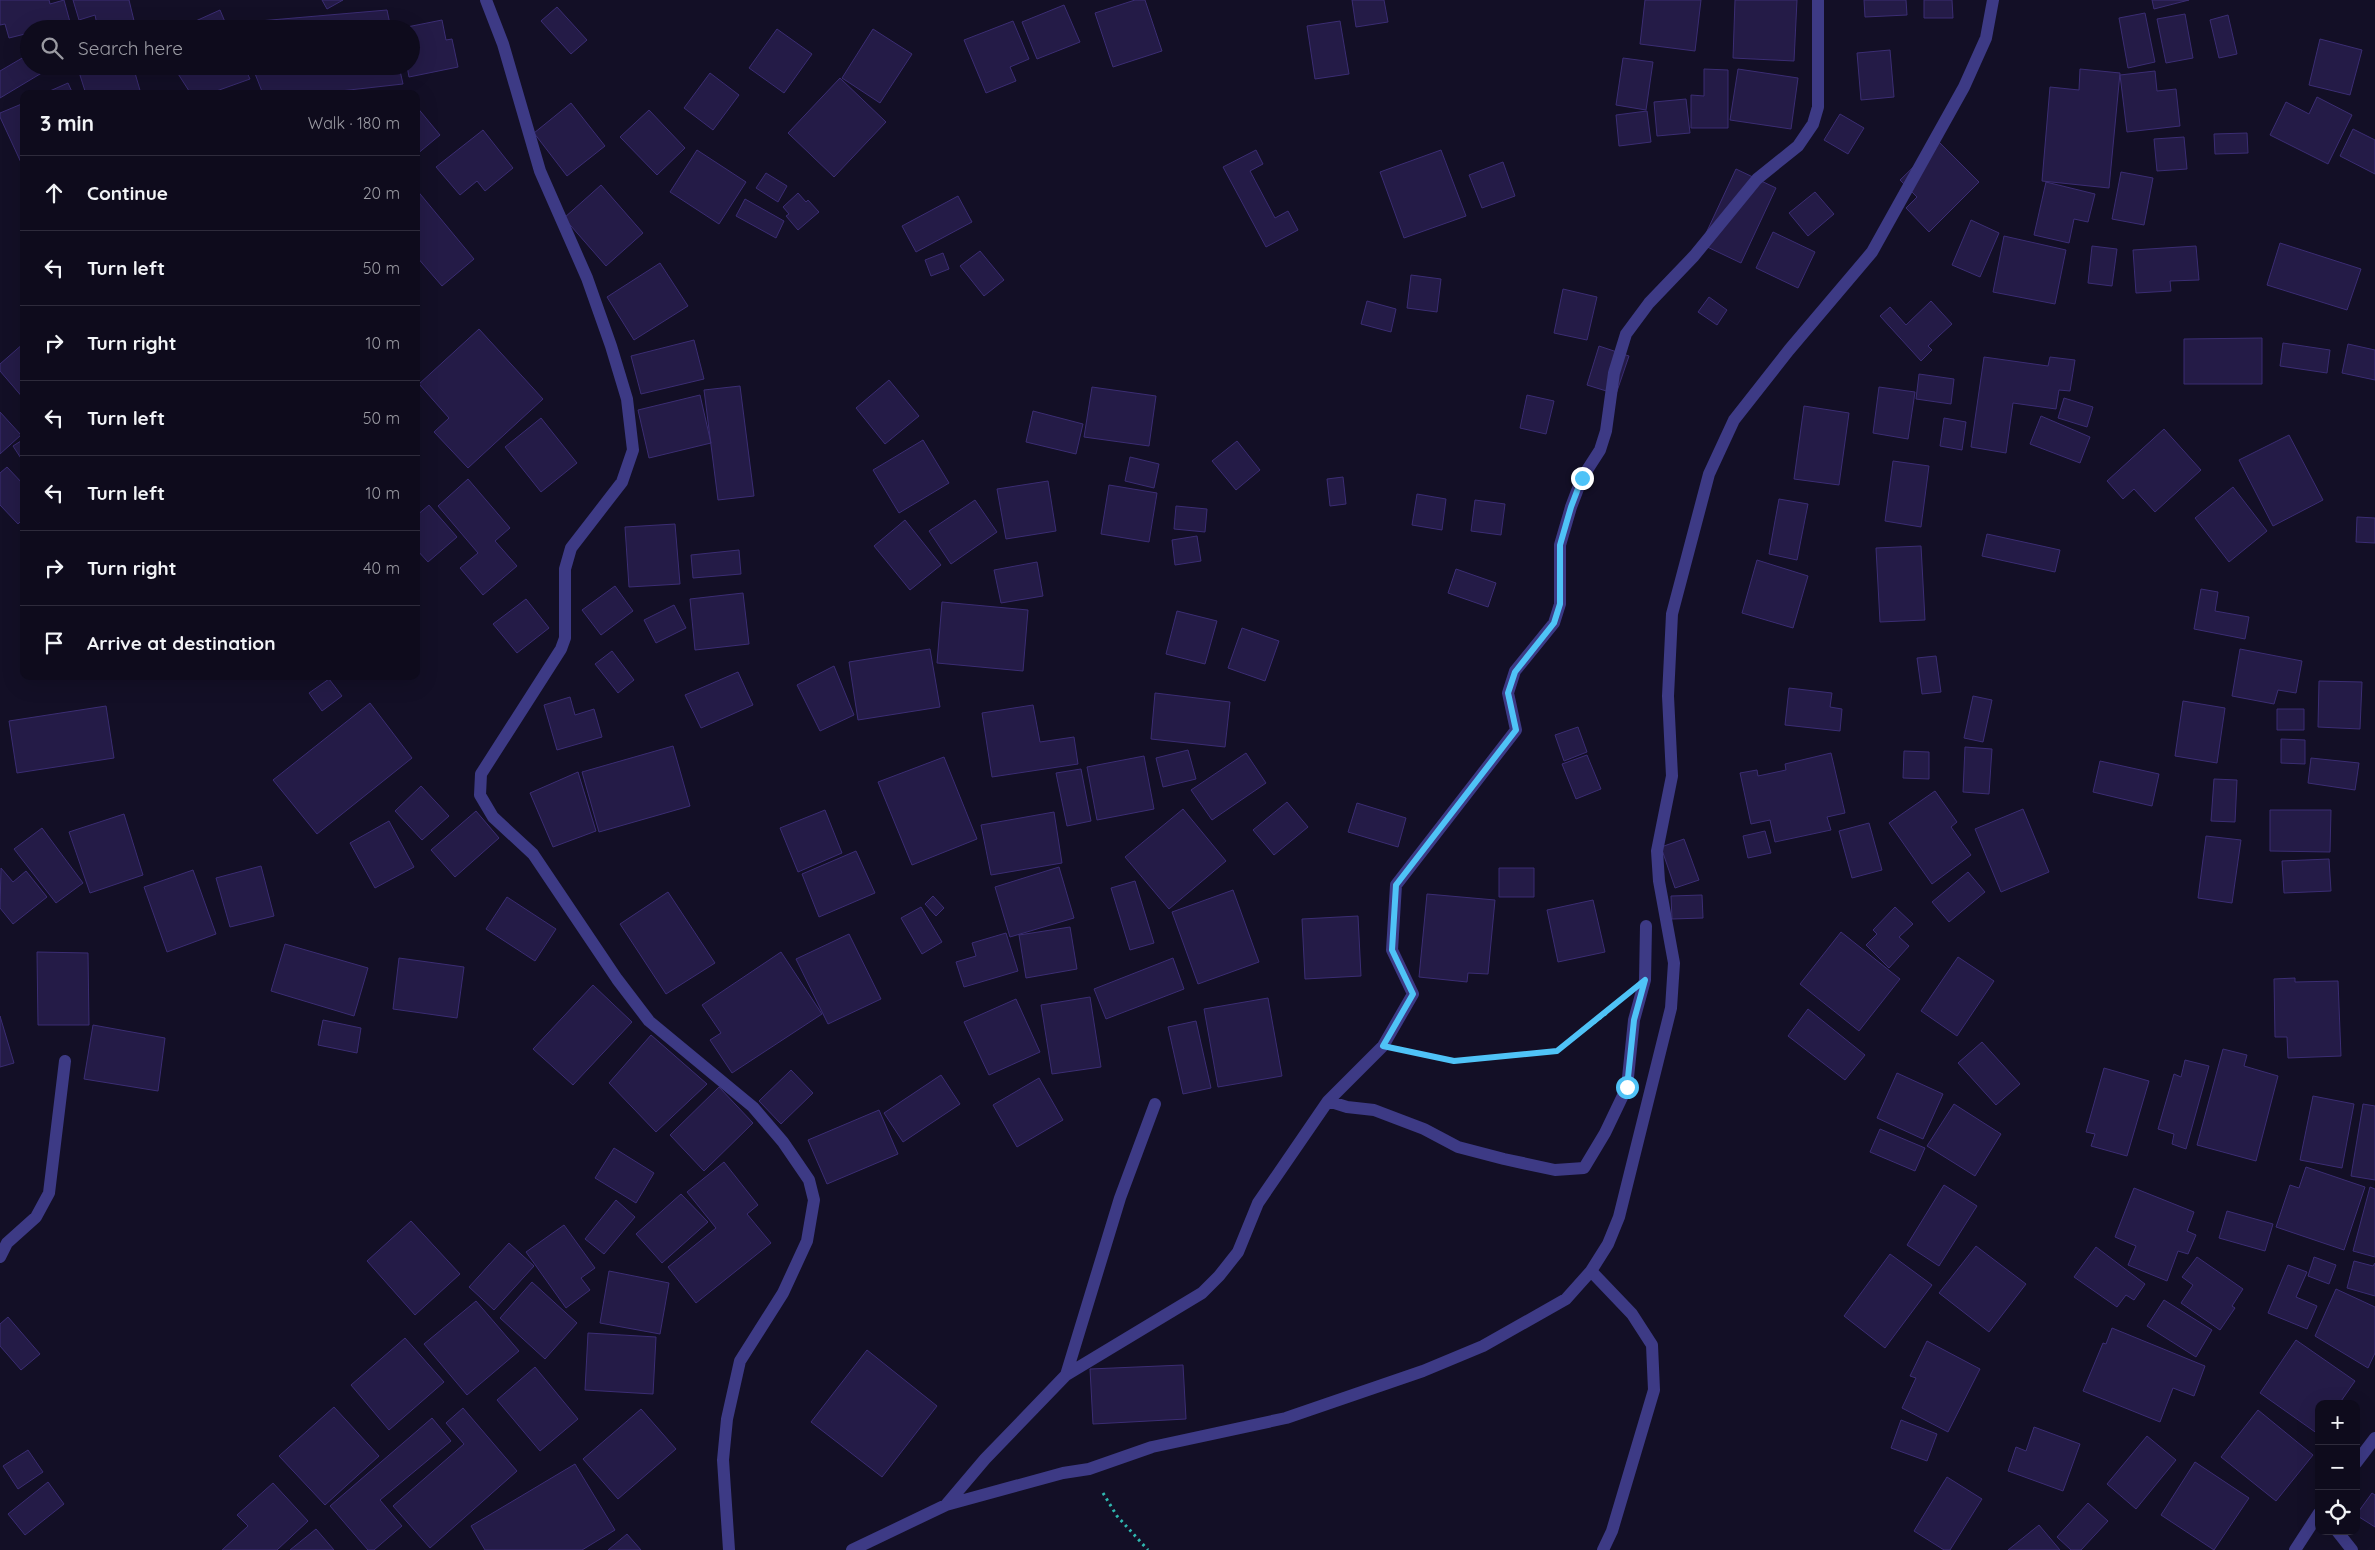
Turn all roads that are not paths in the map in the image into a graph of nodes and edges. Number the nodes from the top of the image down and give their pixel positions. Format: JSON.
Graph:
{"nodes":[{"id":1,"x":486,"y":0,"type":"edge"},
{"id":2,"x":1818,"y":0,"type":"edge"},
{"id":3,"x":1993,"y":0,"type":"edge"},
{"id":4,"x":1646,"y":926,"type":"dead end"},
{"id":5,"x":65,"y":1061,"type":"dead end"},
{"id":6,"x":1328,"y":1101,"type":"junction"},
{"id":7,"x":1155,"y":1104,"type":"dead end"},
{"id":8,"x":0,"y":1257,"type":"edge"},
{"id":9,"x":1591,"y":1271,"type":"junction"},
{"id":10,"x":1066,"y":1375,"type":"junction"},
{"id":11,"x":2375,"y":1438,"type":"edge"},
{"id":12,"x":2360,"y":1458,"type":"edge"},
{"id":13,"x":946,"y":1505,"type":"junction"},
{"id":14,"x":2315,"y":1519,"type":"edge"},
{"id":15,"x":2340,"y":1535,"type":"edge"},
{"id":16,"x":729,"y":1550,"type":"edge"},
{"id":17,"x":852,"y":1550,"type":"edge"},
{"id":18,"x":1603,"y":1550,"type":"edge"},
{"id":19,"x":2295,"y":1550,"type":"edge"},
{"id":20,"x":2352,"y":1550,"type":"edge"}],
"edges":[{"from":1,"to":16,"type":"street"},
{"from":2,"to":6,"type":"street"},
{"from":3,"to":9,"type":"street"},
{"from":4,"to":6,"type":"street"},
{"from":5,"to":8,"type":"street"},
{"from":6,"to":10,"type":"street"},
{"from":7,"to":10,"type":"street"},
{"from":9,"to":13,"type":"street"},
{"from":9,"to":18,"type":"street"},
{"from":10,"to":13,"type":"street"},
{"from":11,"to":12,"type":"street"},
{"from":13,"to":17,"type":"street"},
{"from":14,"to":19,"type":"street"},
{"from":15,"to":20,"type":"street"}]}
